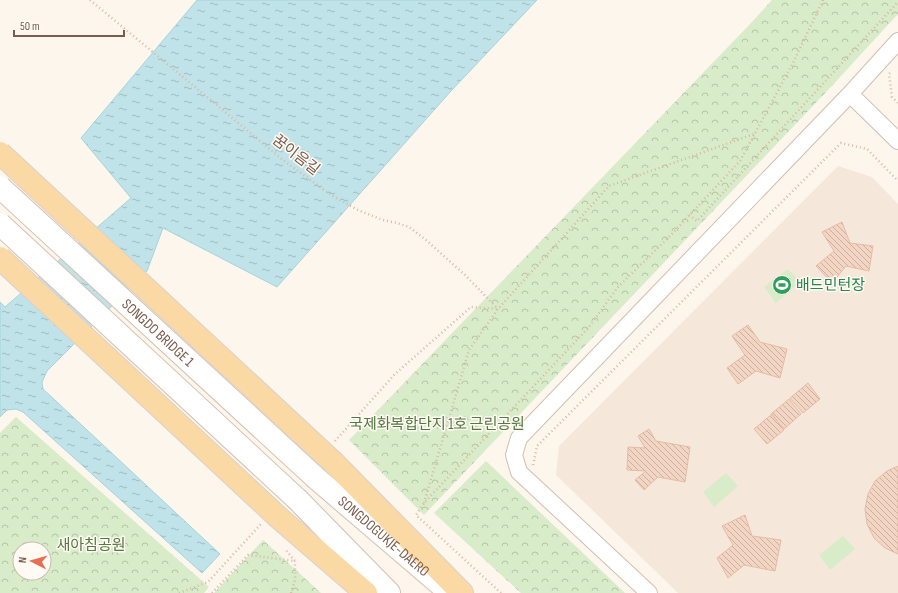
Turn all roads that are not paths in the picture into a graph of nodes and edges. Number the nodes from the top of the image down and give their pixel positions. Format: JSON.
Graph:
{"nodes":[{"id":1,"x":898,"y":41,"type":"edge"},
{"id":2,"x":850,"y":94,"type":"junction"},
{"id":3,"x":898,"y":141,"type":"edge"},
{"id":4,"x":0,"y":153,"type":"edge"},
{"id":5,"x":0,"y":187,"type":"edge"},
{"id":6,"x":0,"y":224,"type":"edge"},
{"id":7,"x":0,"y":258,"type":"edge"},
{"id":8,"x":316,"y":479,"type":"joint"},
{"id":9,"x":298,"y":500,"type":"joint"},
{"id":10,"x":366,"y":593,"type":"edge"},
{"id":11,"x":389,"y":593,"type":"edge"},
{"id":12,"x":451,"y":593,"type":"edge"},
{"id":13,"x":462,"y":593,"type":"edge"},
{"id":14,"x":649,"y":593,"type":"edge"}],
"edges":[{"from":1,"to":2,"type":"street"},
{"from":2,"to":3,"type":"street"},
{"from":2,"to":14,"type":"street"},
{"from":4,"to":13,"type":"main road","bridge":true},
{"from":5,"to":8,"type":"main road","name":"SONGDO BRIDGE 1","bridge":true},
{"from":6,"to":9,"type":"main road","name":"SONGDO BRIDGE 1","bridge":true},
{"from":7,"to":10,"type":"main road","bridge":true},
{"from":8,"to":12,"type":"main road","name":"SONGDOGUKJE-DAERO"},
{"from":9,"to":11,"type":"main road","name":"SONGDOGUKJE-DAERO"}]}
